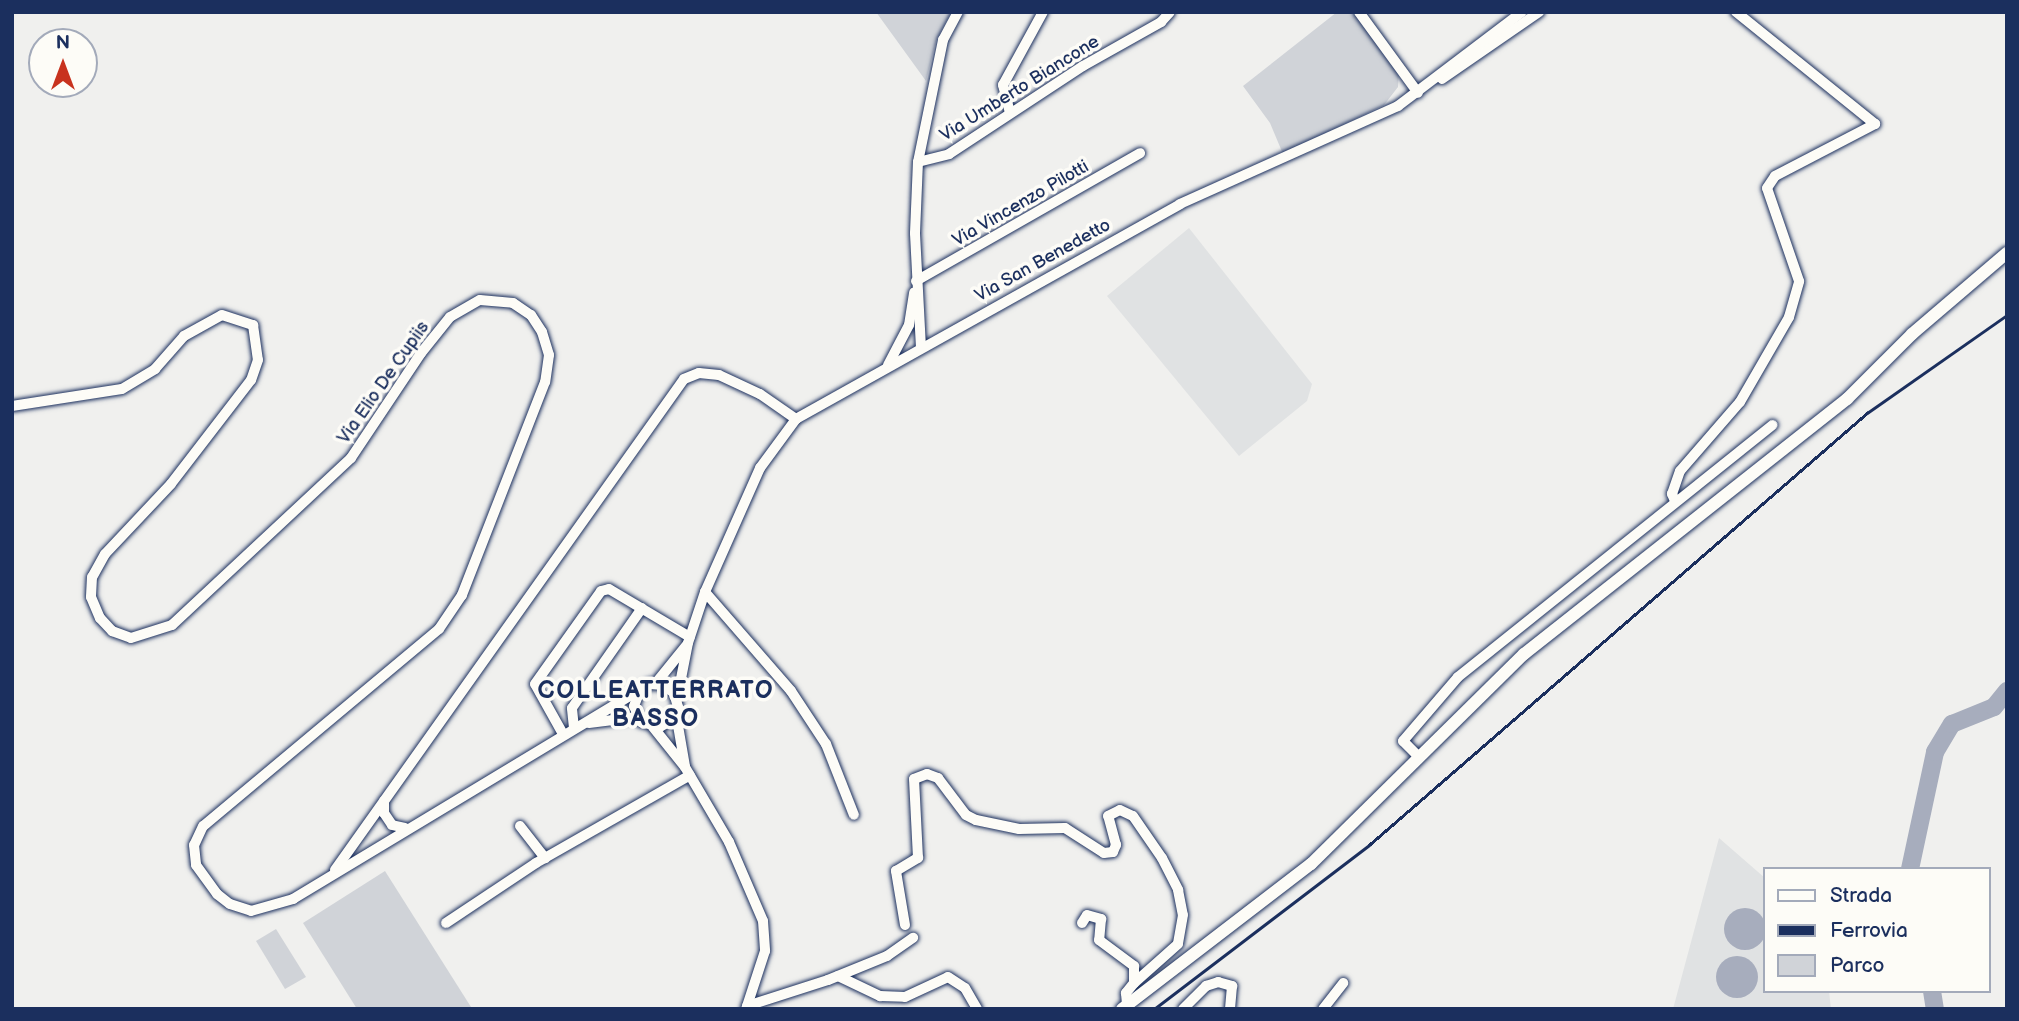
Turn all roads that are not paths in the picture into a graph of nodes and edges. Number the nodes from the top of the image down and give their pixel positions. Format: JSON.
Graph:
{"nodes":[{"id":1,"x":958,"y":12,"type":"edge"},
{"id":2,"x":1043,"y":12,"type":"edge"},
{"id":3,"x":1170,"y":12,"type":"edge"},
{"id":4,"x":1359,"y":12,"type":"edge"},
{"id":5,"x":1522,"y":12,"type":"edge"},
{"id":6,"x":1539,"y":12,"type":"edge"},
{"id":7,"x":1736,"y":12,"type":"edge"},
{"id":8,"x":1418,"y":93,"type":"junction"},
{"id":9,"x":1010,"y":113,"type":"junction"},
{"id":10,"x":1140,"y":153,"type":"dead end"},
{"id":11,"x":918,"y":162,"type":"junction"},
{"id":12,"x":2007,"y":253,"type":"edge"},
{"id":13,"x":916,"y":281,"type":"junction"},
{"id":14,"x":923,"y":322,"type":"junction"},
{"id":15,"x":909,"y":325,"type":"junction"},
{"id":16,"x":946,"y":333,"type":"junction"},
{"id":17,"x":921,"y":348,"type":"junction"},
{"id":18,"x":885,"y":369,"type":"junction"},
{"id":19,"x":12,"y":406,"type":"edge"},
{"id":20,"x":796,"y":419,"type":"junction"},
{"id":21,"x":1772,"y":425,"type":"dead end"},
{"id":22,"x":1675,"y":501,"type":"junction"},
{"id":23,"x":705,"y":593,"type":"junction"},
{"id":24,"x":642,"y":608,"type":"junction"},
{"id":25,"x":689,"y":640,"type":"junction"},
{"id":26,"x":656,"y":683,"type":"junction"},
{"id":27,"x":640,"y":691,"type":"junction"},
{"id":28,"x":677,"y":700,"type":"junction"},
{"id":29,"x":676,"y":714,"type":"junction"},
{"id":30,"x":637,"y":717,"type":"junction"},
{"id":31,"x":576,"y":726,"type":"junction"},
{"id":32,"x":653,"y":727,"type":"junction"},
{"id":33,"x":563,"y":734,"type":"junction"},
{"id":34,"x":1418,"y":756,"type":"junction"},
{"id":35,"x":687,"y":771,"type":"junction"},
{"id":36,"x":384,"y":800,"type":"junction"},
{"id":37,"x":854,"y":815,"type":"dead end"},
{"id":38,"x":520,"y":826,"type":"dead end"},
{"id":39,"x":405,"y":828,"type":"junction"},
{"id":40,"x":545,"y":858,"type":"junction"},
{"id":41,"x":332,"y":874,"type":"junction"},
{"id":42,"x":446,"y":923,"type":"dead end"},
{"id":43,"x":1082,"y":923,"type":"dead end"},
{"id":44,"x":905,"y":925,"type":"dead end"},
{"id":45,"x":913,"y":938,"type":"dead end"},
{"id":46,"x":838,"y":976,"type":"junction"},
{"id":47,"x":1134,"y":983,"type":"junction"},
{"id":48,"x":1343,"y":983,"type":"dead end"},
{"id":49,"x":746,"y":1007,"type":"edge"},
{"id":50,"x":1125,"y":1007,"type":"edge"},
{"id":51,"x":977,"y":1009,"type":"edge"},
{"id":52,"x":1183,"y":1009,"type":"edge"},
{"id":53,"x":1230,"y":1009,"type":"edge"},
{"id":54,"x":1323,"y":1009,"type":"edge"}],
"edges":[{"from":1,"to":11,"type":"street"},
{"from":2,"to":9,"type":"street"},
{"from":3,"to":9,"type":"street","name":"Via Umberto Biancone"},
{"from":4,"to":8,"type":"street"},
{"from":5,"to":8,"type":"street","name":"Via San Benedetto"},
{"from":6,"to":8,"type":"street"},
{"from":7,"to":22,"type":"street"},
{"from":8,"to":16,"type":"street","name":"Via San Benedetto"},
{"from":9,"to":11,"type":"street","name":"Via Umberto Biancone"},
{"from":10,"to":13,"type":"street","name":"Via Vincenzo Pilotti"},
{"from":11,"to":13,"type":"street"},
{"from":12,"to":34,"type":"main road"},
{"from":13,"to":14,"type":"street"},
{"from":13,"to":15,"type":"street"},
{"from":14,"to":16,"type":"street"},
{"from":14,"to":17,"type":"street"},
{"from":15,"to":17,"type":"street"},
{"from":15,"to":18,"type":"street"},
{"from":16,"to":17,"type":"street","name":"Via San Benedetto"},
{"from":17,"to":18,"type":"street","name":"Via San Benedetto"},
{"from":18,"to":20,"type":"street","name":"Via San Benedetto"},
{"from":19,"to":41,"type":"street","name":"Via Elio De Cupiis"},
{"from":20,"to":23,"type":"street","name":"Via San Benedetto"},
{"from":20,"to":36,"type":"street"},
{"from":21,"to":22,"type":"street"},
{"from":22,"to":34,"type":"street"},
{"from":23,"to":25,"type":"street","name":"Via San Benedetto"},
{"from":23,"to":37,"type":"street"},
{"from":24,"to":25,"type":"street"},
{"from":24,"to":31,"type":"street"},
{"from":24,"to":33,"type":"street"},
{"from":25,"to":26,"type":"street"},
{"from":25,"to":28,"type":"street"},
{"from":26,"to":27,"type":"street"},
{"from":26,"to":28,"type":"street"},
{"from":27,"to":30,"type":"street"},
{"from":27,"to":31,"type":"street","name":"Via Elio De Cupiis"},
{"from":28,"to":29,"type":"street"},
{"from":29,"to":32,"type":"street"},
{"from":29,"to":35,"type":"street"},
{"from":30,"to":31,"type":"street"},
{"from":30,"to":32,"type":"street"},
{"from":31,"to":33,"type":"street","name":"Via Elio De Cupiis"},
{"from":32,"to":35,"type":"street"},
{"from":33,"to":39,"type":"street","name":"Via Elio De Cupiis"},
{"from":34,"to":50,"type":"main road"},
{"from":35,"to":40,"type":"street"},
{"from":35,"to":49,"type":"street"},
{"from":36,"to":39,"type":"street"},
{"from":36,"to":41,"type":"street"},
{"from":38,"to":40,"type":"street"},
{"from":39,"to":41,"type":"street","name":"Via Elio De Cupiis"},
{"from":40,"to":42,"type":"street"},
{"from":43,"to":47,"type":"street"},
{"from":44,"to":47,"type":"street"},
{"from":45,"to":46,"type":"street"},
{"from":46,"to":49,"type":"street"},
{"from":46,"to":51,"type":"street"},
{"from":47,"to":50,"type":"street"},
{"from":48,"to":54,"type":"street"},
{"from":52,"to":53,"type":"street"}]}
